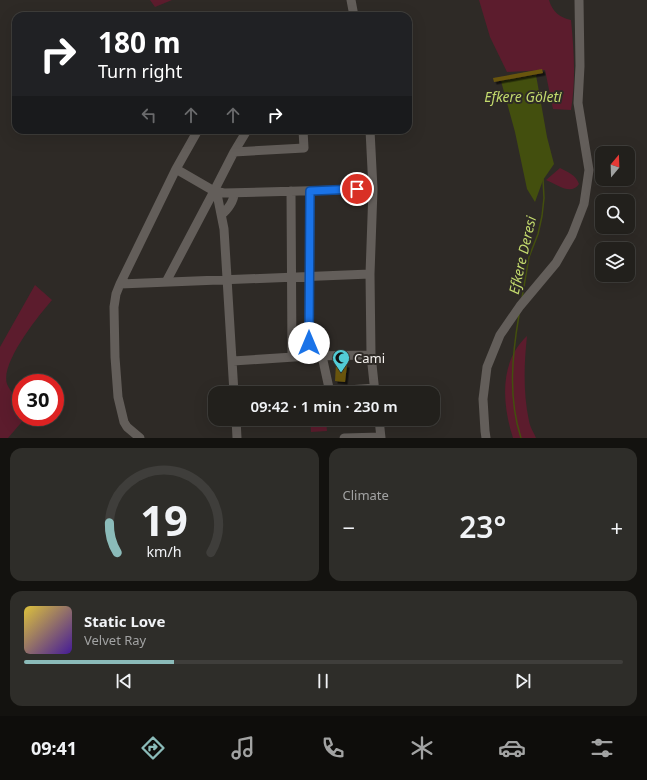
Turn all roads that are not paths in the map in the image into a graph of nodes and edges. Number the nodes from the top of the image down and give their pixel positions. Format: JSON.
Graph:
{"nodes":[{"id":1,"x":351,"y":0,"type":"edge"},
{"id":2,"x":579,"y":0,"type":"edge"},
{"id":3,"x":353,"y":12,"type":"edge"},
{"id":4,"x":196,"y":134,"type":"edge"},
{"id":5,"x":245,"y":134,"type":"edge"},
{"id":6,"x":303,"y":134,"type":"edge"},
{"id":7,"x":370,"y":134,"type":"edge"},
{"id":8,"x":234,"y":152,"type":"junction"},
{"id":9,"x":176,"y":169,"type":"junction"},
{"id":10,"x":373,"y":189,"type":"junction"},
{"id":11,"x":214,"y":191,"type":"junction"},
{"id":12,"x":291,"y":191,"type":"junction"},
{"id":13,"x":310,"y":191,"type":"junction"},
{"id":14,"x":234,"y":194,"type":"junction"},
{"id":15,"x":222,"y":214,"type":"junction"},
{"id":16,"x":370,"y":274,"type":"junction"},
{"id":17,"x":309,"y":276,"type":"junction"},
{"id":18,"x":291,"y":277,"type":"junction"},
{"id":19,"x":227,"y":280,"type":"junction"},
{"id":20,"x":166,"y":282,"type":"junction"},
{"id":21,"x":120,"y":284,"type":"junction"},
{"id":22,"x":371,"y":355,"type":"junction"},
{"id":23,"x":309,"y":356,"type":"junction"},
{"id":24,"x":322,"y":356,"type":"junction"},
{"id":25,"x":292,"y":358,"type":"junction"},
{"id":26,"x":233,"y":361,"type":"junction"},
{"id":27,"x":234,"y":386,"type":"edge"},
{"id":28,"x":329,"y":386,"type":"edge"},
{"id":29,"x":374,"y":386,"type":"edge"},
{"id":30,"x":236,"y":426,"type":"edge"},
{"id":31,"x":380,"y":426,"type":"edge"},
{"id":32,"x":381,"y":437,"type":"edge"},
{"id":33,"x":140,"y":438,"type":"edge"},
{"id":34,"x":237,"y":438,"type":"edge"},
{"id":35,"x":344,"y":438,"type":"edge"},
{"id":36,"x":486,"y":438,"type":"edge"}],
"edges":[{"from":1,"to":3,"type":"street"},
{"from":2,"to":36,"type":"street"},
{"from":4,"to":9,"type":"street"},
{"from":5,"to":8,"type":"street"},
{"from":6,"to":8,"type":"street"},
{"from":7,"to":10,"type":"street"},
{"from":8,"to":11,"type":"street"},
{"from":9,"to":11,"type":"street"},
{"from":9,"to":21,"type":"street"},
{"from":10,"to":13,"type":"street"},
{"from":10,"to":16,"type":"street"},
{"from":11,"to":14,"type":"street"},
{"from":11,"to":15,"type":"street"},
{"from":11,"to":20,"type":"street"},
{"from":12,"to":13,"type":"street"},
{"from":12,"to":14,"type":"street"},
{"from":12,"to":18,"type":"street"},
{"from":13,"to":17,"type":"street"},
{"from":14,"to":15,"type":"street"},
{"from":15,"to":19,"type":"street"},
{"from":16,"to":17,"type":"street"},
{"from":16,"to":22,"type":"street"},
{"from":17,"to":18,"type":"street"},
{"from":17,"to":23,"type":"street"},
{"from":18,"to":19,"type":"street"},
{"from":18,"to":25,"type":"street"},
{"from":19,"to":20,"type":"street"},
{"from":19,"to":26,"type":"street"},
{"from":20,"to":21,"type":"street"},
{"from":21,"to":33,"type":"street"},
{"from":22,"to":24,"type":"street"},
{"from":22,"to":29,"type":"street"},
{"from":23,"to":24,"type":"street"},
{"from":23,"to":25,"type":"street"},
{"from":24,"to":28,"type":"street"},
{"from":25,"to":26,"type":"street"},
{"from":26,"to":27,"type":"street"},
{"from":30,"to":34,"type":"street"},
{"from":31,"to":32,"type":"street"},
{"from":32,"to":35,"type":"street"}]}
